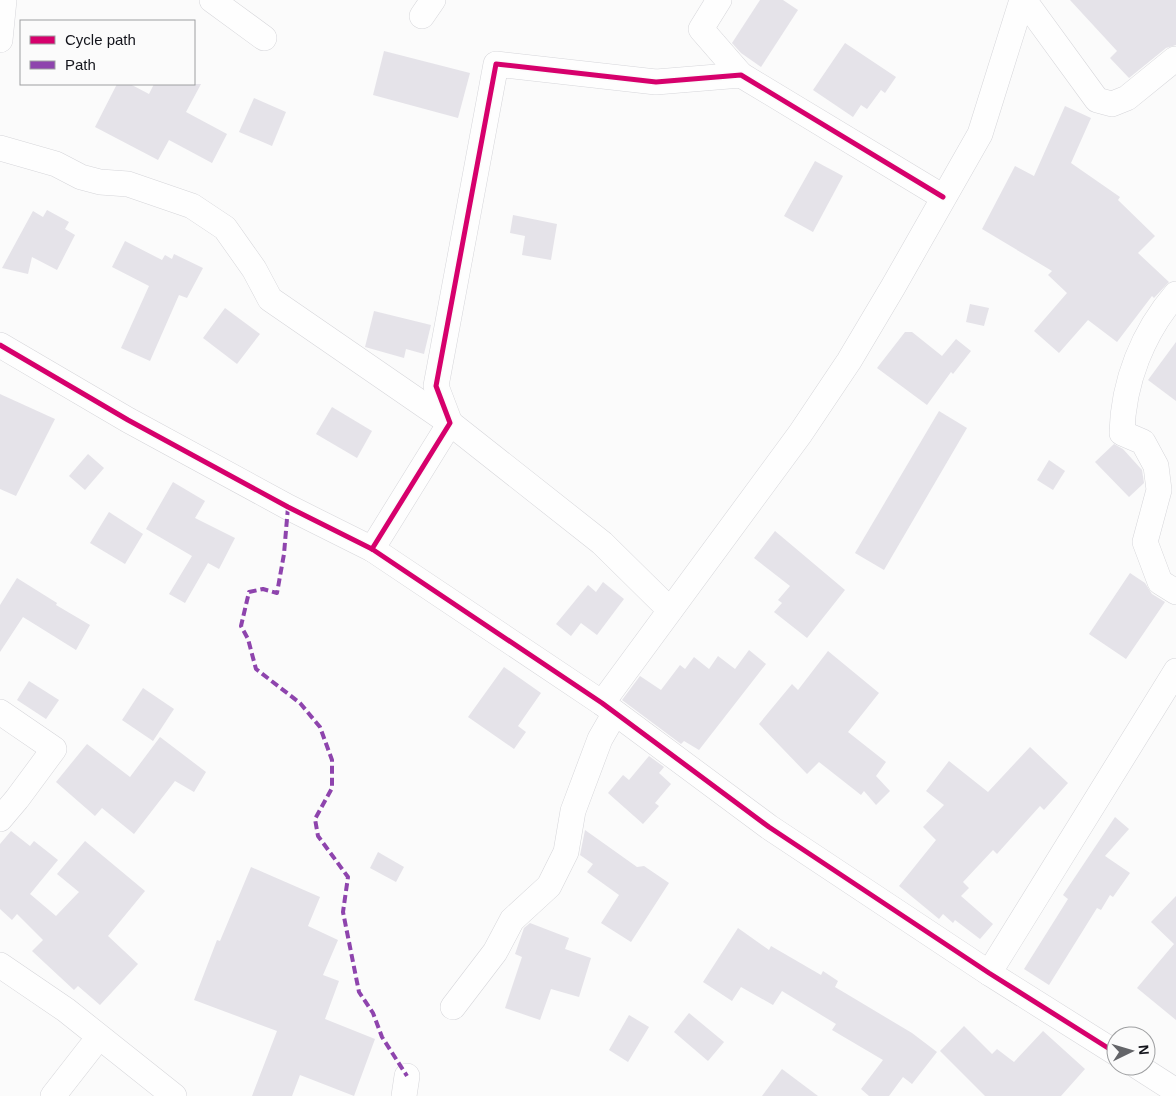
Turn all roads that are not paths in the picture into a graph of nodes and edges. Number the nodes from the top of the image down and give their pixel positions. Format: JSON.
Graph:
{"nodes":[{"id":1,"x":4,"y":0,"type":"edge"},
{"id":2,"x":212,"y":0,"type":"edge"},
{"id":3,"x":719,"y":0,"type":"edge"},
{"id":4,"x":1023,"y":0,"type":"edge"},
{"id":5,"x":264,"y":38,"type":"dead end"},
{"id":6,"x":0,"y":40,"type":"edge"},
{"id":7,"x":1175,"y":59,"type":"dead end"},
{"id":8,"x":741,"y":75,"type":"junction"},
{"id":9,"x":0,"y":148,"type":"edge"},
{"id":10,"x":942,"y":197,"type":"junction"},
{"id":11,"x":1176,"y":294,"type":"edge"},
{"id":12,"x":0,"y":345,"type":"edge"},
{"id":13,"x":450,"y":424,"type":"junction"},
{"id":14,"x":372,"y":549,"type":"junction"},
{"id":15,"x":1176,"y":592,"type":"edge"},
{"id":16,"x":670,"y":610,"type":"junction"},
{"id":17,"x":1176,"y":671,"type":"edge"},
{"id":18,"x":609,"y":708,"type":"junction"},
{"id":19,"x":0,"y":712,"type":"edge"},
{"id":20,"x":0,"y":819,"type":"edge"},
{"id":21,"x":0,"y":965,"type":"edge"},
{"id":22,"x":989,"y":973,"type":"junction"},
{"id":23,"x":453,"y":1007,"type":"dead end"},
{"id":24,"x":99,"y":1037,"type":"junction"},
{"id":25,"x":1106,"y":1047,"type":"edge"},
{"id":26,"x":54,"y":1096,"type":"edge"},
{"id":27,"x":174,"y":1096,"type":"edge"}],
"edges":[{"from":1,"to":6,"type":"street"},
{"from":2,"to":5,"type":"street"},
{"from":3,"to":8,"type":"street"},
{"from":4,"to":7,"type":"street"},
{"from":4,"to":10,"type":"street"},
{"from":8,"to":10,"type":"street"},
{"from":8,"to":13,"type":"street"},
{"from":9,"to":13,"type":"street"},
{"from":10,"to":16,"type":"street"},
{"from":11,"to":15,"type":"street"},
{"from":12,"to":14,"type":"street"},
{"from":13,"to":14,"type":"street"},
{"from":13,"to":16,"type":"street"},
{"from":14,"to":18,"type":"street"},
{"from":16,"to":18,"type":"street"},
{"from":17,"to":22,"type":"street"},
{"from":18,"to":22,"type":"street"},
{"from":18,"to":23,"type":"street"},
{"from":19,"to":20,"type":"street"},
{"from":21,"to":24,"type":"street"},
{"from":22,"to":25,"type":"street"},
{"from":24,"to":26,"type":"street"},
{"from":24,"to":27,"type":"street"}]}
